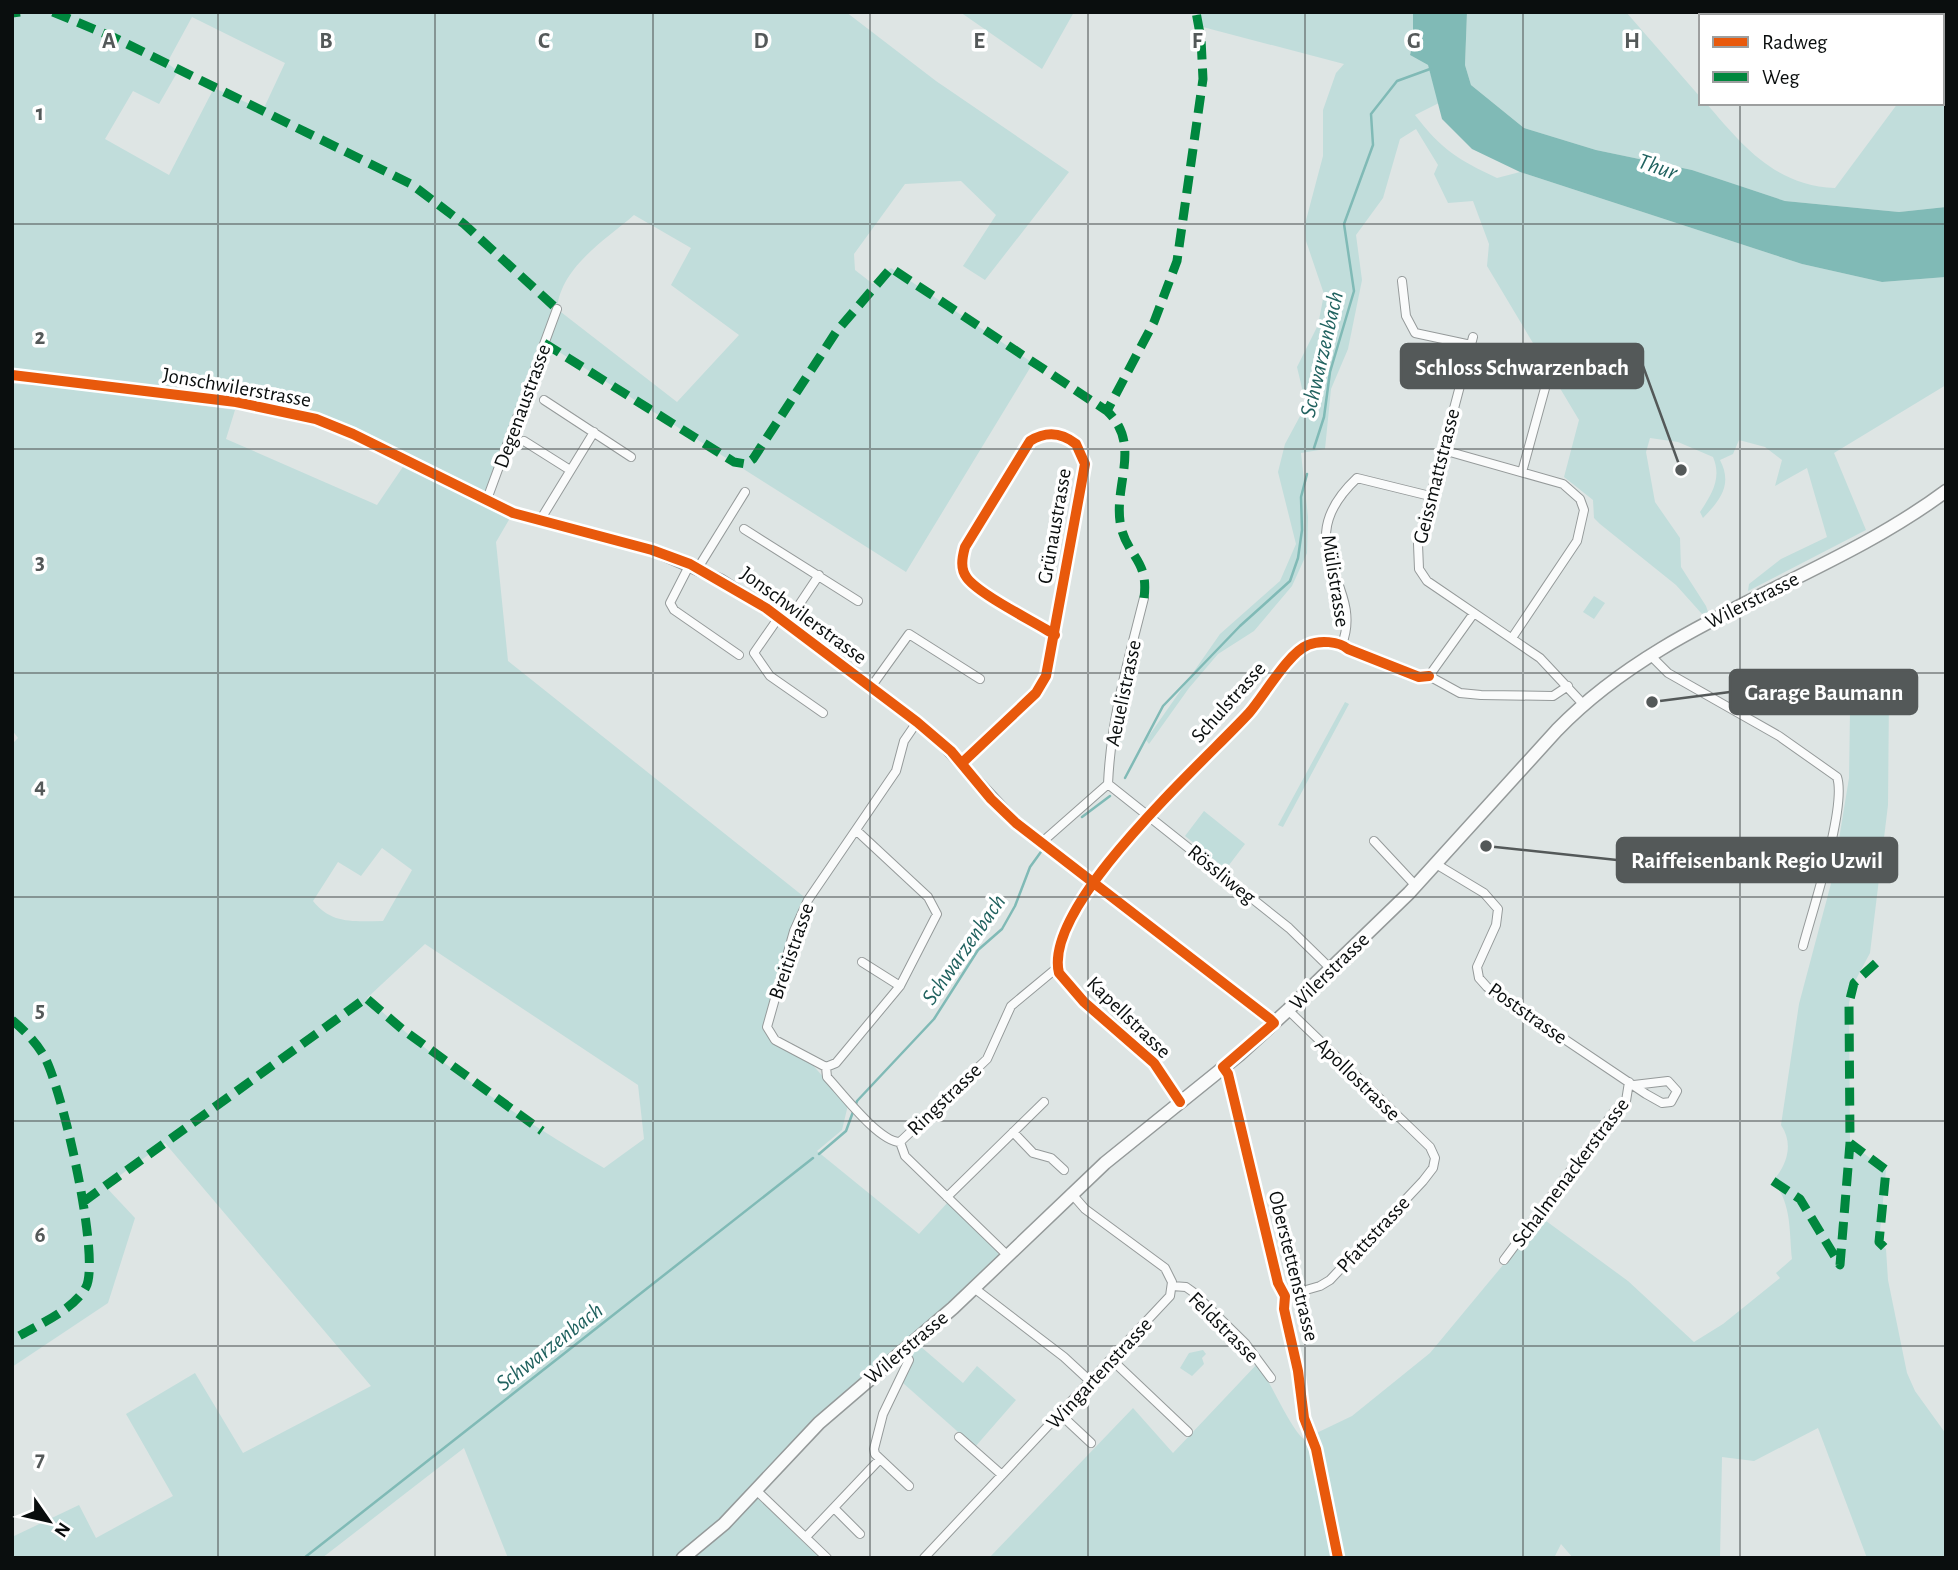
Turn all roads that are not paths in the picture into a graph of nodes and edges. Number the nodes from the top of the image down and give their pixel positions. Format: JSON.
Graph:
{"nodes":[{"id":1,"x":1402,"y":281,"type":"dead end"},
{"id":2,"x":557,"y":309,"type":"dead end"},
{"id":3,"x":12,"y":375,"type":"edge"},
{"id":4,"x":1547,"y":381,"type":"dead end"},
{"id":5,"x":544,"y":400,"type":"dead end"},
{"id":6,"x":594,"y":432,"type":"junction"},
{"id":7,"x":524,"y":441,"type":"dead end"},
{"id":8,"x":1443,"y":450,"type":"junction"},
{"id":9,"x":631,"y":457,"type":"dead end"},
{"id":10,"x":570,"y":470,"type":"junction"},
{"id":11,"x":1522,"y":472,"type":"junction"},
{"id":12,"x":1946,"y":491,"type":"edge"},
{"id":13,"x":745,"y":492,"type":"dead end"},
{"id":14,"x":1430,"y":496,"type":"junction"},
{"id":15,"x":486,"y":502,"type":"junction"},
{"id":16,"x":539,"y":522,"type":"junction"},
{"id":17,"x":744,"y":529,"type":"dead end"},
{"id":18,"x":694,"y":566,"type":"junction"},
{"id":19,"x":819,"y":575,"type":"junction"},
{"id":20,"x":1144,"y":598,"type":"dead end"},
{"id":21,"x":858,"y":601,"type":"dead end"},
{"id":22,"x":1474,"y":613,"type":"junction"},
{"id":23,"x":783,"y":620,"type":"junction"},
{"id":24,"x":1055,"y":635,"type":"junction"},
{"id":25,"x":1512,"y":638,"type":"junction"},
{"id":26,"x":1342,"y":644,"type":"junction"},
{"id":27,"x":739,"y":655,"type":"dead end"},
{"id":28,"x":1653,"y":657,"type":"junction"},
{"id":29,"x":1429,"y":676,"type":"junction"},
{"id":30,"x":979,"y":679,"type":"dead end"},
{"id":31,"x":1568,"y":686,"type":"junction"},
{"id":32,"x":871,"y":687,"type":"junction"},
{"id":33,"x":1584,"y":705,"type":"junction"},
{"id":34,"x":823,"y":713,"type":"dead end"},
{"id":35,"x":917,"y":722,"type":"junction"},
{"id":36,"x":962,"y":764,"type":"junction"},
{"id":37,"x":1108,"y":784,"type":"junction"},
{"id":38,"x":1149,"y":815,"type":"junction"},
{"id":39,"x":857,"y":831,"type":"junction"},
{"id":40,"x":1374,"y":841,"type":"dead end"},
{"id":41,"x":1041,"y":843,"type":"junction"},
{"id":42,"x":1436,"y":864,"type":"junction"},
{"id":43,"x":1093,"y":884,"type":"junction"},
{"id":44,"x":1416,"y":886,"type":"junction"},
{"id":45,"x":1803,"y":946,"type":"dead end"},
{"id":46,"x":862,"y":962,"type":"dead end"},
{"id":47,"x":1058,"y":967,"type":"junction"},
{"id":48,"x":1331,"y":969,"type":"junction"},
{"id":49,"x":900,"y":986,"type":"junction"},
{"id":50,"x":1288,"y":1010,"type":"junction"},
{"id":51,"x":1274,"y":1023,"type":"junction"},
{"id":52,"x":826,"y":1067,"type":"junction"},
{"id":53,"x":1223,"y":1068,"type":"junction"},
{"id":54,"x":1631,"y":1084,"type":"junction"},
{"id":55,"x":1044,"y":1102,"type":"dead end"},
{"id":56,"x":1180,"y":1102,"type":"junction"},
{"id":57,"x":1013,"y":1132,"type":"junction"},
{"id":58,"x":900,"y":1142,"type":"junction"},
{"id":59,"x":1430,"y":1147,"type":"joint"},
{"id":60,"x":1064,"y":1170,"type":"dead end"},
{"id":61,"x":1071,"y":1194,"type":"junction"},
{"id":62,"x":947,"y":1196,"type":"junction"},
{"id":63,"x":1007,"y":1255,"type":"junction"},
{"id":64,"x":1504,"y":1260,"type":"dead end"},
{"id":65,"x":1172,"y":1286,"type":"junction"},
{"id":66,"x":974,"y":1288,"type":"junction"},
{"id":67,"x":1284,"y":1296,"type":"junction"},
{"id":68,"x":903,"y":1350,"type":"junction"},
{"id":69,"x":1112,"y":1360,"type":"junction"},
{"id":70,"x":1271,"y":1378,"type":"dead end"},
{"id":71,"x":1091,"y":1382,"type":"junction"},
{"id":72,"x":1060,"y":1414,"type":"junction"},
{"id":73,"x":1188,"y":1432,"type":"dead end"},
{"id":74,"x":959,"y":1437,"type":"dead end"},
{"id":75,"x":1091,"y":1443,"type":"dead end"},
{"id":76,"x":880,"y":1459,"type":"junction"},
{"id":77,"x":1002,"y":1475,"type":"junction"},
{"id":78,"x":909,"y":1486,"type":"dead end"},
{"id":79,"x":756,"y":1490,"type":"junction"},
{"id":80,"x":835,"y":1509,"type":"junction"},
{"id":81,"x":860,"y":1534,"type":"dead end"},
{"id":82,"x":806,"y":1537,"type":"junction"},
{"id":83,"x":683,"y":1558,"type":"edge"},
{"id":84,"x":827,"y":1558,"type":"edge"},
{"id":85,"x":924,"y":1558,"type":"edge"},
{"id":86,"x":1338,"y":1558,"type":"edge"}],
"edges":[{"from":1,"to":8,"type":"street","name":"Geissmattstrasse"},
{"from":2,"to":15,"type":"street","name":"Degenaustrasse"},
{"from":3,"to":15,"type":"street","name":"Jonschwilerstrasse"},
{"from":4,"to":11,"type":"street"},
{"from":5,"to":6,"type":"street"},
{"from":6,"to":9,"type":"street"},
{"from":6,"to":10,"type":"street"},
{"from":7,"to":10,"type":"street"},
{"from":8,"to":11,"type":"street"},
{"from":8,"to":14,"type":"street","name":"Geissmattstrasse"},
{"from":10,"to":16,"type":"street"},
{"from":11,"to":25,"type":"street"},
{"from":12,"to":28,"type":"main road","name":"Wilerstrasse"},
{"from":13,"to":18,"type":"street"},
{"from":14,"to":22,"type":"street","name":"Geissmattstrasse"},
{"from":14,"to":26,"type":"street","name":"Mülistrasse"},
{"from":15,"to":16,"type":"street","name":"Jonschwilerstrasse"},
{"from":16,"to":18,"type":"street","name":"Jonschwilerstrasse"},
{"from":17,"to":19,"type":"street"},
{"from":18,"to":23,"type":"street","name":"Jonschwilerstrasse"},
{"from":18,"to":27,"type":"street"},
{"from":19,"to":21,"type":"street"},
{"from":19,"to":23,"type":"street"},
{"from":20,"to":37,"type":"street","name":"Aeuelistrasse"},
{"from":22,"to":25,"type":"street","name":"Geissmattstrasse"},
{"from":22,"to":29,"type":"street"},
{"from":23,"to":32,"type":"street","name":"Jonschwilerstrasse"},
{"from":23,"to":34,"type":"street"},
{"from":24,"to":24,"type":"street","name":"Grünaustrasse"},
{"from":24,"to":36,"type":"street","name":"Grünaustrasse"},
{"from":25,"to":31,"type":"street","name":"Geissmattstrasse"},
{"from":26,"to":29,"type":"street"},
{"from":26,"to":38,"type":"street","name":"Schulstrasse"},
{"from":28,"to":33,"type":"main road","name":"Wilerstrasse"},
{"from":28,"to":45,"type":"street"},
{"from":29,"to":31,"type":"street"},
{"from":30,"to":32,"type":"street"},
{"from":31,"to":33,"type":"street","name":"Geissmattstrasse"},
{"from":32,"to":35,"type":"street","name":"Jonschwilerstrasse"},
{"from":33,"to":42,"type":"main road","name":"Wilerstrasse"},
{"from":35,"to":36,"type":"street","name":"Jonschwilerstrasse"},
{"from":35,"to":39,"type":"street","name":"Breitistrasse"},
{"from":36,"to":41,"type":"street","name":"Jonschwilerstrasse"},
{"from":37,"to":38,"type":"street","name":"Rössliweg"},
{"from":37,"to":41,"type":"street"},
{"from":38,"to":43,"type":"street","name":"Schulstrasse"},
{"from":38,"to":48,"type":"street","name":"Rössliweg"},
{"from":39,"to":49,"type":"street"},
{"from":39,"to":52,"type":"street","name":"Breitistrasse"},
{"from":40,"to":44,"type":"street"},
{"from":41,"to":43,"type":"street","name":"Jonschwilerstrasse"},
{"from":42,"to":44,"type":"main road","name":"Wilerstrasse"},
{"from":42,"to":54,"type":"street","name":"Poststrasse"},
{"from":43,"to":47,"type":"street"},
{"from":43,"to":51,"type":"street","name":"Jonschwilerstrasse"},
{"from":44,"to":48,"type":"main road","name":"Wilerstrasse"},
{"from":46,"to":49,"type":"street"},
{"from":47,"to":56,"type":"street","name":"Kapellstrasse"},
{"from":47,"to":58,"type":"street","name":"Ringstrasse"},
{"from":48,"to":50,"type":"main road","name":"Wilerstrasse"},
{"from":49,"to":52,"type":"street"},
{"from":50,"to":51,"type":"main road","name":"Wilerstrasse"},
{"from":50,"to":59,"type":"street","name":"Apollostrasse"},
{"from":51,"to":53,"type":"main road","name":"Wilerstrasse"},
{"from":52,"to":58,"type":"street","name":"Breitistrasse"},
{"from":53,"to":56,"type":"main road","name":"Wilerstrasse"},
{"from":53,"to":67,"type":"street","name":"Oberstettenstrasse"},
{"from":54,"to":54,"type":"street","name":"Poststrasse"},
{"from":54,"to":64,"type":"street","name":"Schalmenackerstrasse"},
{"from":55,"to":57,"type":"street"},
{"from":56,"to":61,"type":"main road","name":"Wilerstrasse"},
{"from":57,"to":60,"type":"street"},
{"from":57,"to":62,"type":"street"},
{"from":58,"to":62,"type":"street","name":"Ringstrasse"},
{"from":59,"to":67,"type":"street","name":"Pfattstrasse"},
{"from":61,"to":63,"type":"main road","name":"Wilerstrasse"},
{"from":61,"to":65,"type":"street"},
{"from":62,"to":63,"type":"street","name":"Ringstrasse"},
{"from":63,"to":66,"type":"main road","name":"Wilerstrasse"},
{"from":65,"to":69,"type":"street","name":"Wingartenstrasse"},
{"from":65,"to":70,"type":"street","name":"Feldstrasse"},
{"from":66,"to":68,"type":"main road","name":"Wilerstrasse"},
{"from":66,"to":71,"type":"street"},
{"from":67,"to":86,"type":"street","name":"Oberstettenstrasse"},
{"from":68,"to":76,"type":"street"},
{"from":68,"to":79,"type":"main road","name":"Wilerstrasse"},
{"from":69,"to":71,"type":"street","name":"Wingartenstrasse"},
{"from":69,"to":73,"type":"street"},
{"from":71,"to":72,"type":"street","name":"Wingartenstrasse"},
{"from":72,"to":75,"type":"street"},
{"from":72,"to":77,"type":"street","name":"Wingartenstrasse"},
{"from":74,"to":77,"type":"street"},
{"from":76,"to":78,"type":"street"},
{"from":76,"to":80,"type":"street"},
{"from":77,"to":85,"type":"street","name":"Wingartenstrasse"},
{"from":79,"to":82,"type":"street"},
{"from":79,"to":83,"type":"main road","name":"Wilerstrasse"},
{"from":80,"to":81,"type":"street"},
{"from":80,"to":82,"type":"street"},
{"from":82,"to":84,"type":"street"}]}
